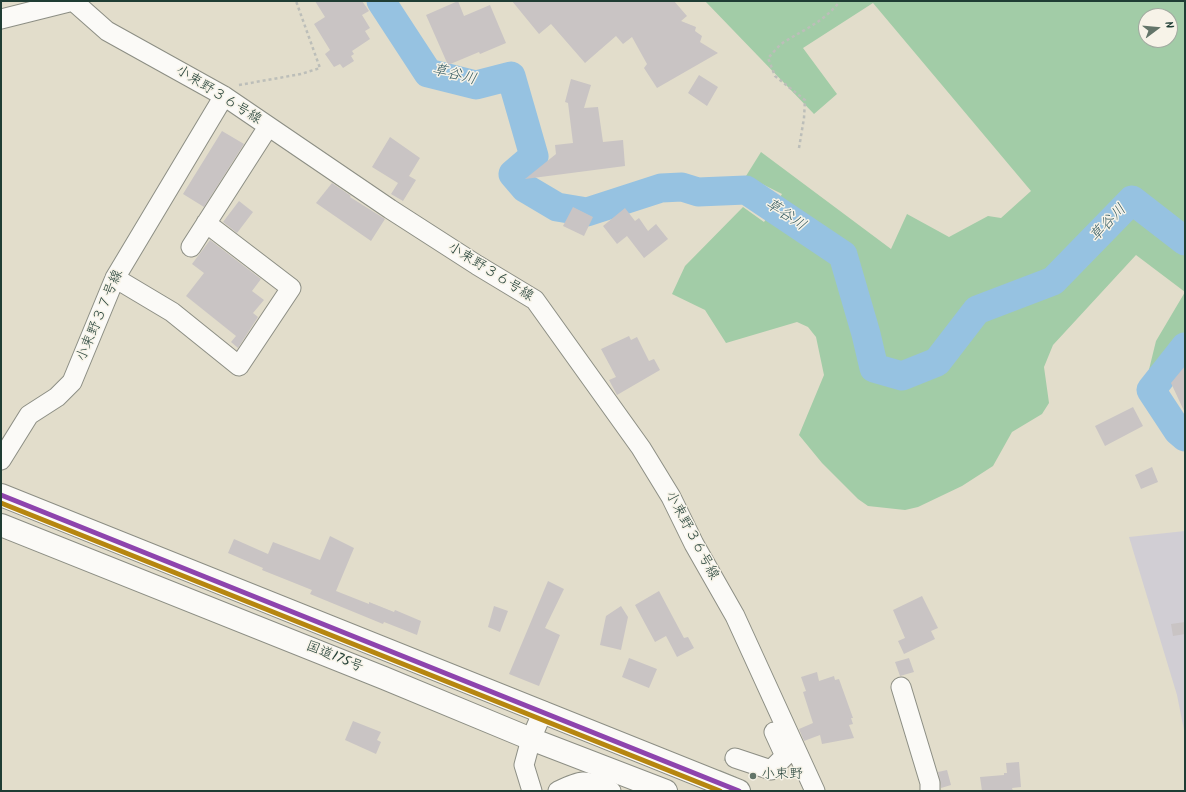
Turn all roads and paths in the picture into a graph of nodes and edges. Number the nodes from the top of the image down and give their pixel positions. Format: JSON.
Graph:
{"nodes":[{"id":1,"x":73,"y":1,"type":"edge"},
{"id":2,"x":296,"y":1,"type":"edge"},
{"id":3,"x":840,"y":1,"type":"edge"},
{"id":4,"x":1,"y":19,"type":"edge"},
{"id":5,"x":218,"y":93,"type":"junction"},
{"id":6,"x":268,"y":126,"type":"junction"},
{"id":7,"x":799,"y":148,"type":"dead end"},
{"id":8,"x":206,"y":223,"type":"junction"},
{"id":9,"x":191,"y":247,"type":"dead end"},
{"id":10,"x":114,"y":278,"type":"junction"},
{"id":11,"x":1,"y":460,"type":"edge"},
{"id":12,"x":1,"y":495,"type":"edge"},
{"id":13,"x":1,"y":526,"type":"edge"},
{"id":14,"x":901,"y":688,"type":"dead end"},
{"id":15,"x":776,"y":706,"type":"junction"},
{"id":16,"x":543,"y":711,"type":"junction"},
{"id":17,"x":531,"y":739,"type":"junction"},
{"id":18,"x":735,"y":758,"type":"dead end"},
{"id":19,"x":532,"y":791,"type":"edge"},
{"id":20,"x":558,"y":791,"type":"edge"},
{"id":21,"x":611,"y":791,"type":"edge"},
{"id":22,"x":666,"y":791,"type":"edge"},
{"id":23,"x":739,"y":791,"type":"edge"},
{"id":24,"x":815,"y":791,"type":"edge"},
{"id":25,"x":930,"y":791,"type":"edge"}],
"edges":[{"from":1,"to":4,"type":"street","name":"小束野３６号線"},
{"from":1,"to":5,"type":"street","name":"小束野３６号線"},
{"from":2,"to":5,"type":"path"},
{"from":3,"to":7,"type":"path"},
{"from":5,"to":6,"type":"street","name":"小束野３６号線"},
{"from":5,"to":10,"type":"street","name":"小束野３７号線"},
{"from":6,"to":8,"type":"street"},
{"from":6,"to":15,"type":"street","name":"小束野３６号線"},
{"from":8,"to":9,"type":"street"},
{"from":8,"to":10,"type":"street"},
{"from":10,"to":11,"type":"street","name":"小束野３７号線"},
{"from":12,"to":16,"type":"highway","name":"国道175号"},
{"from":13,"to":17,"type":"highway","name":"国道175号"},
{"from":14,"to":25,"type":"street"},
{"from":15,"to":18,"type":"street"},
{"from":15,"to":24,"type":"street","name":"小束野３６号線"},
{"from":16,"to":17,"type":"street"},
{"from":16,"to":23,"type":"highway","name":"国道175号"},
{"from":17,"to":19,"type":"street"},
{"from":17,"to":22,"type":"highway","name":"国道175号"},
{"from":20,"to":21,"type":"street"}]}
